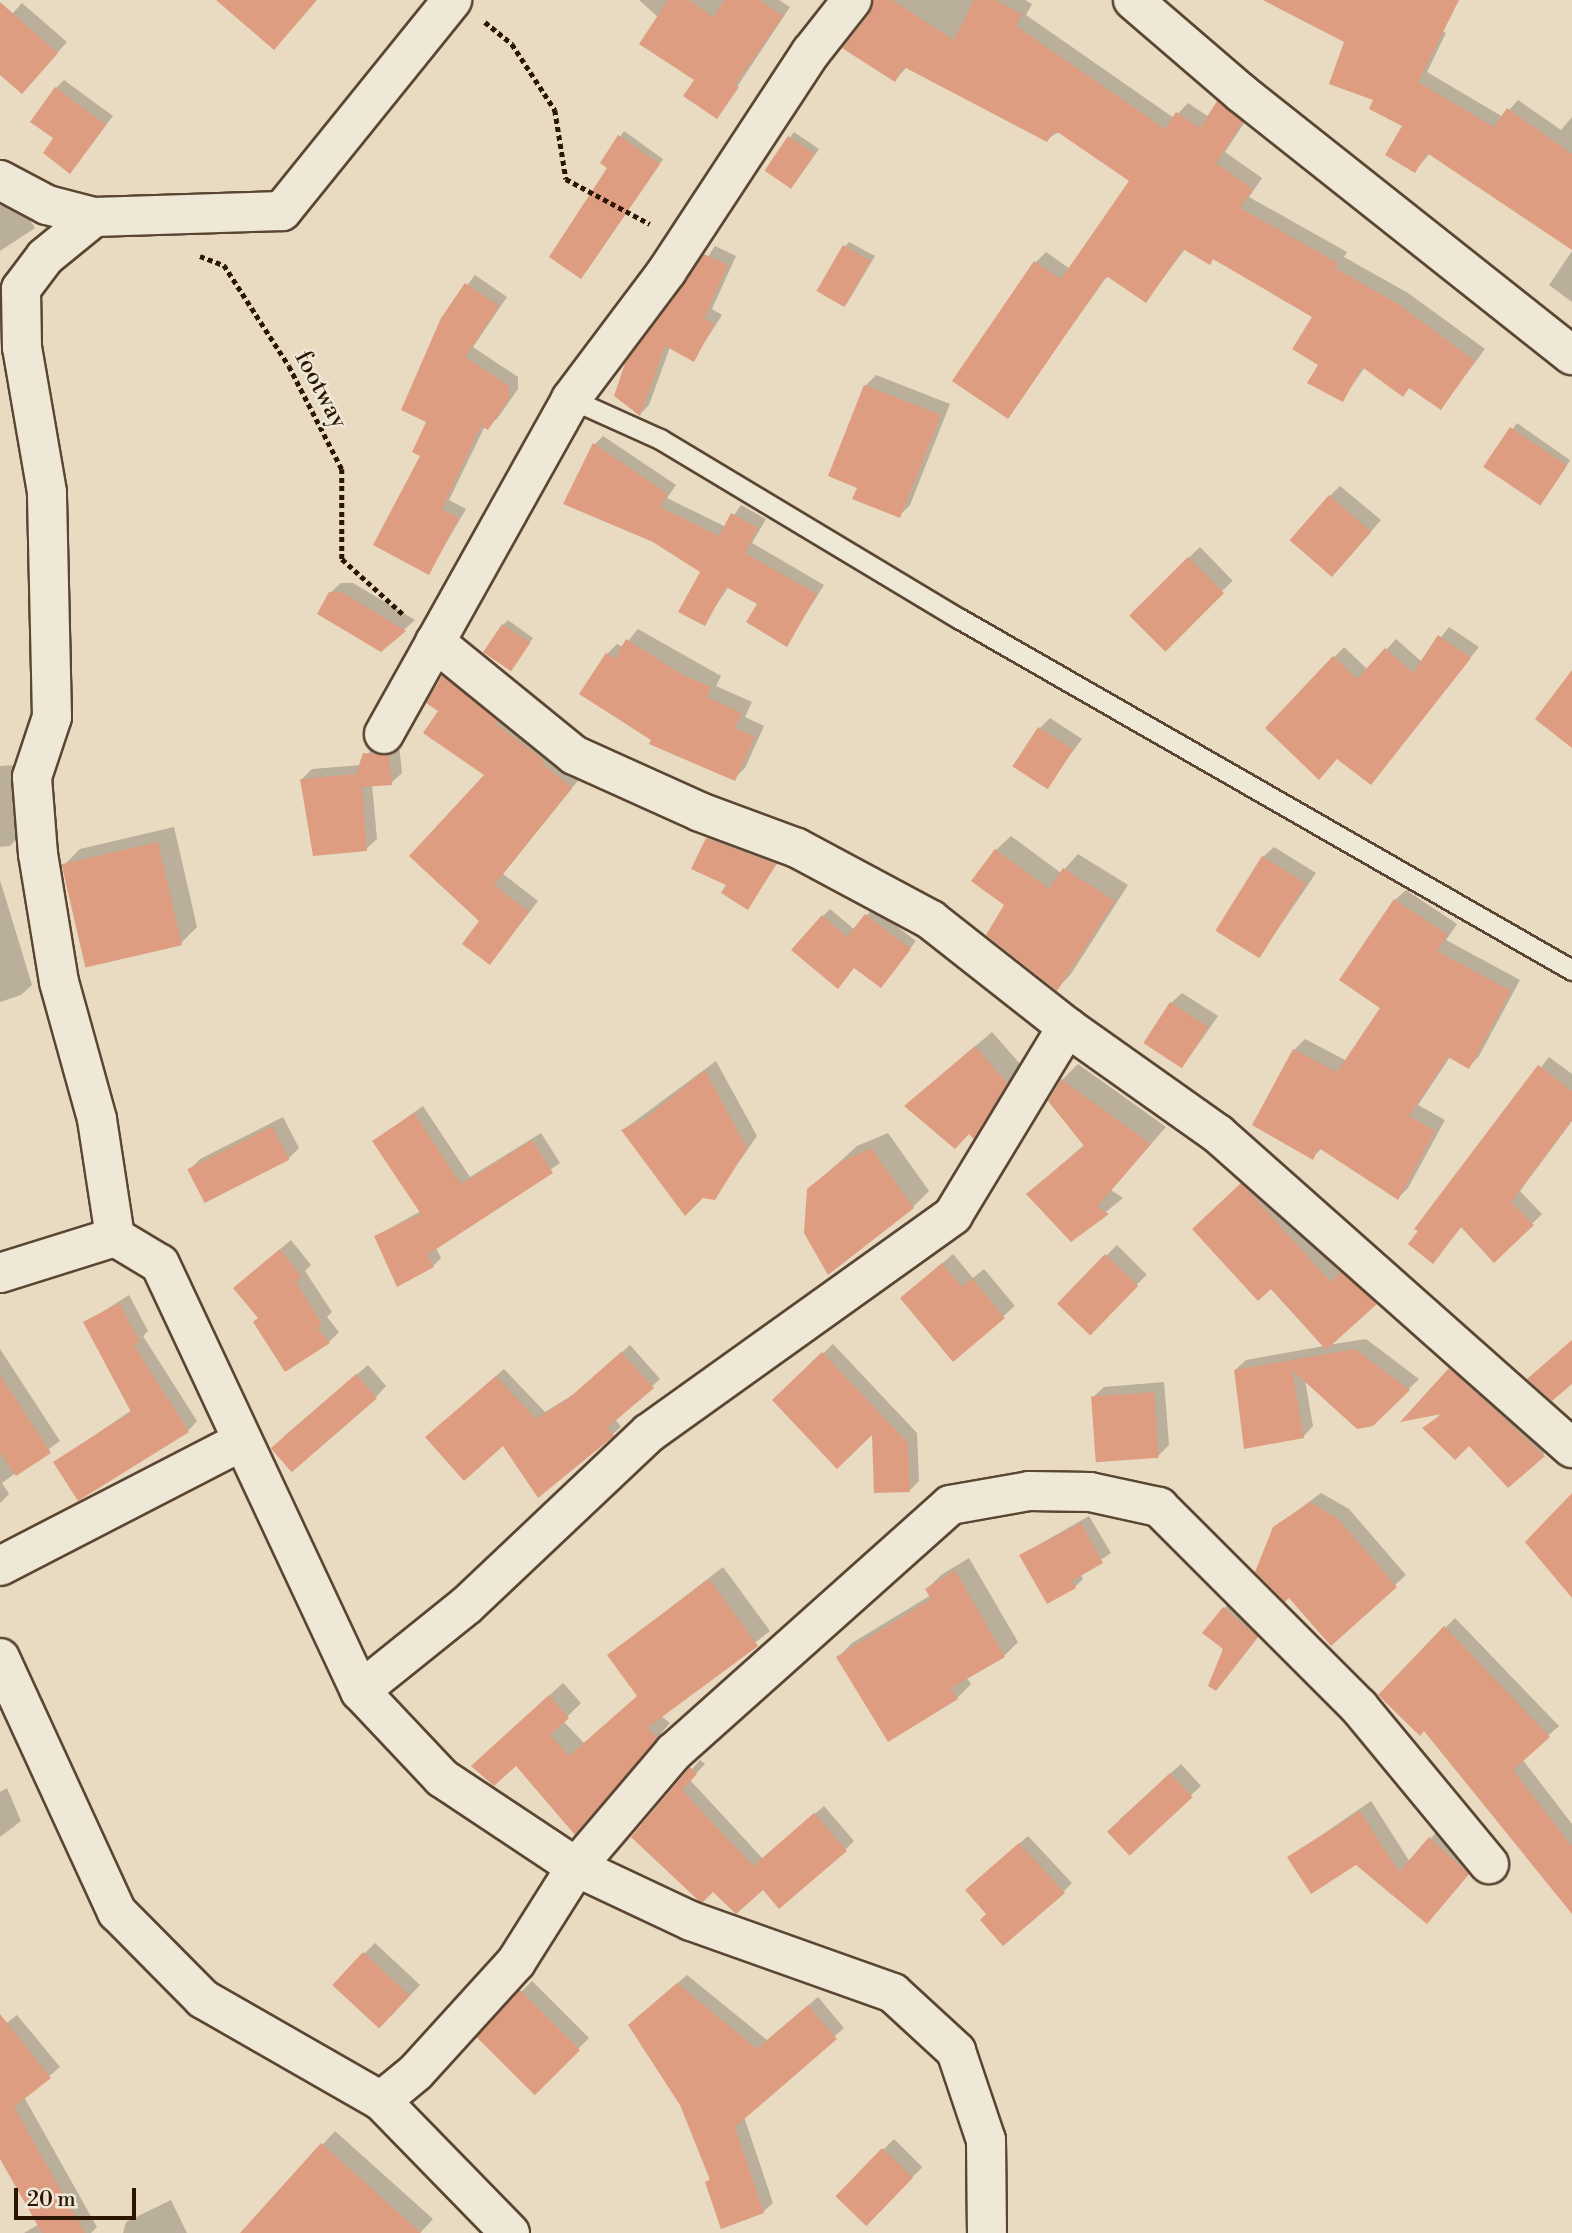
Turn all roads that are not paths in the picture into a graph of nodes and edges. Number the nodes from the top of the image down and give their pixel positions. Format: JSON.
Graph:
{"nodes":[{"id":1,"x":852,"y":0,"type":"edge"},
{"id":2,"x":1133,"y":0,"type":"edge"},
{"id":3,"x":464,"y":7,"type":"edge"},
{"id":4,"x":0,"y":180,"type":"edge"},
{"id":5,"x":94,"y":217,"type":"junction"},
{"id":6,"x":1572,"y":355,"type":"edge"},
{"id":7,"x":571,"y":399,"type":"junction"},
{"id":8,"x":435,"y":642,"type":"junction"},
{"id":9,"x":384,"y":734,"type":"dead end"},
{"id":10,"x":1572,"y":970,"type":"edge"},
{"id":11,"x":1067,"y":1027,"type":"junction"},
{"id":12,"x":115,"y":1237,"type":"junction"},
{"id":13,"x":0,"y":1273,"type":"edge"},
{"id":14,"x":242,"y":1441,"type":"junction"},
{"id":15,"x":1572,"y":1448,"type":"edge"},
{"id":16,"x":0,"y":1566,"type":"edge"},
{"id":17,"x":0,"y":1658,"type":"edge"},
{"id":18,"x":360,"y":1691,"type":"junction"},
{"id":19,"x":1489,"y":1864,"type":"dead end"},
{"id":20,"x":576,"y":1867,"type":"junction"},
{"id":21,"x":381,"y":2101,"type":"junction"},
{"id":22,"x":510,"y":2233,"type":"edge"},
{"id":23,"x":987,"y":2233,"type":"edge"}],
"edges":[{"from":1,"to":7,"type":"street"},
{"from":2,"to":6,"type":"street"},
{"from":3,"to":5,"type":"street"},
{"from":4,"to":5,"type":"street"},
{"from":5,"to":12,"type":"street"},
{"from":7,"to":8,"type":"street"},
{"from":7,"to":10,"type":"lane"},
{"from":8,"to":9,"type":"street"},
{"from":8,"to":11,"type":"street"},
{"from":11,"to":15,"type":"street"},
{"from":11,"to":18,"type":"street"},
{"from":12,"to":13,"type":"street"},
{"from":12,"to":14,"type":"street"},
{"from":14,"to":16,"type":"street"},
{"from":14,"to":18,"type":"street"},
{"from":17,"to":21,"type":"street"},
{"from":18,"to":20,"type":"street"},
{"from":19,"to":20,"type":"street"},
{"from":20,"to":21,"type":"street"},
{"from":20,"to":23,"type":"street"},
{"from":21,"to":22,"type":"street"}]}
